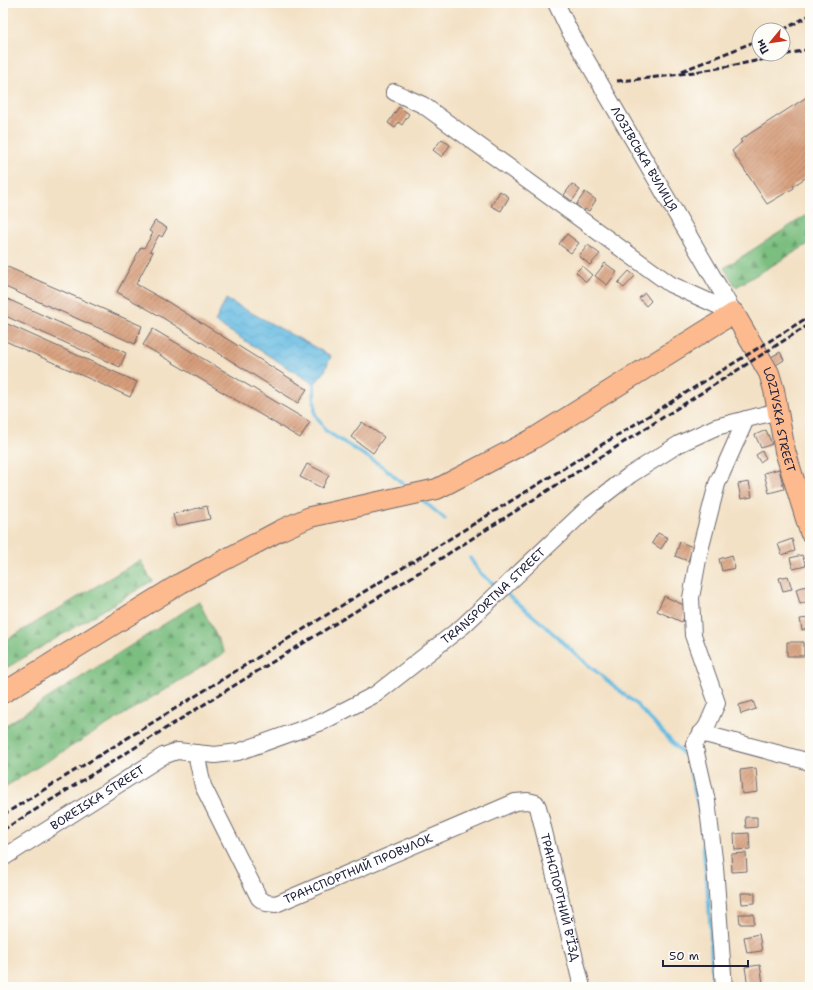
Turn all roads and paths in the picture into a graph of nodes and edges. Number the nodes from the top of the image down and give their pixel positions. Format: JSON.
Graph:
{"nodes":[{"id":1,"x":556,"y":3,"type":"edge"},
{"id":2,"x":394,"y":92,"type":"dead end"},
{"id":3,"x":734,"y":313,"type":"junction"},
{"id":4,"x":778,"y":411,"type":"junction"},
{"id":5,"x":746,"y":419,"type":"junction"},
{"id":6,"x":810,"y":532,"type":"edge"},
{"id":7,"x":3,"y":693,"type":"edge"},
{"id":8,"x":701,"y":733,"type":"junction"},
{"id":9,"x":196,"y":753,"type":"junction"},
{"id":10,"x":810,"y":762,"type":"edge"},
{"id":11,"x":538,"y":807,"type":"joint"},
{"id":12,"x":3,"y":858,"type":"edge"},
{"id":13,"x":582,"y":987,"type":"edge"},
{"id":14,"x":724,"y":987,"type":"edge"}],
"edges":[{"from":1,"to":3,"type":"street","name":"ЛОЗІВСЬКА ВУЛИЦЯ"},
{"from":2,"to":3,"type":"street"},
{"from":3,"to":4,"type":"main road","name":"LOZIVSKA STREET"},
{"from":3,"to":7,"type":"main road"},
{"from":4,"to":5,"type":"street","name":"TRANSPORTNA STREET"},
{"from":4,"to":6,"type":"main road","name":"LOZIVSKA STREET"},
{"from":5,"to":8,"type":"street"},
{"from":5,"to":9,"type":"street","name":"TRANSPORTNA STREET"},
{"from":8,"to":10,"type":"street"},
{"from":8,"to":14,"type":"street"},
{"from":9,"to":11,"type":"street","name":"ТРАНСПОРТНИЙ ПРОВУЛОК"},
{"from":9,"to":12,"type":"street","name":"BOREISKA STREET"},
{"from":11,"to":13,"type":"street","name":"ТРАНСПОРТНИЙ В'ЇЗД"}]}
